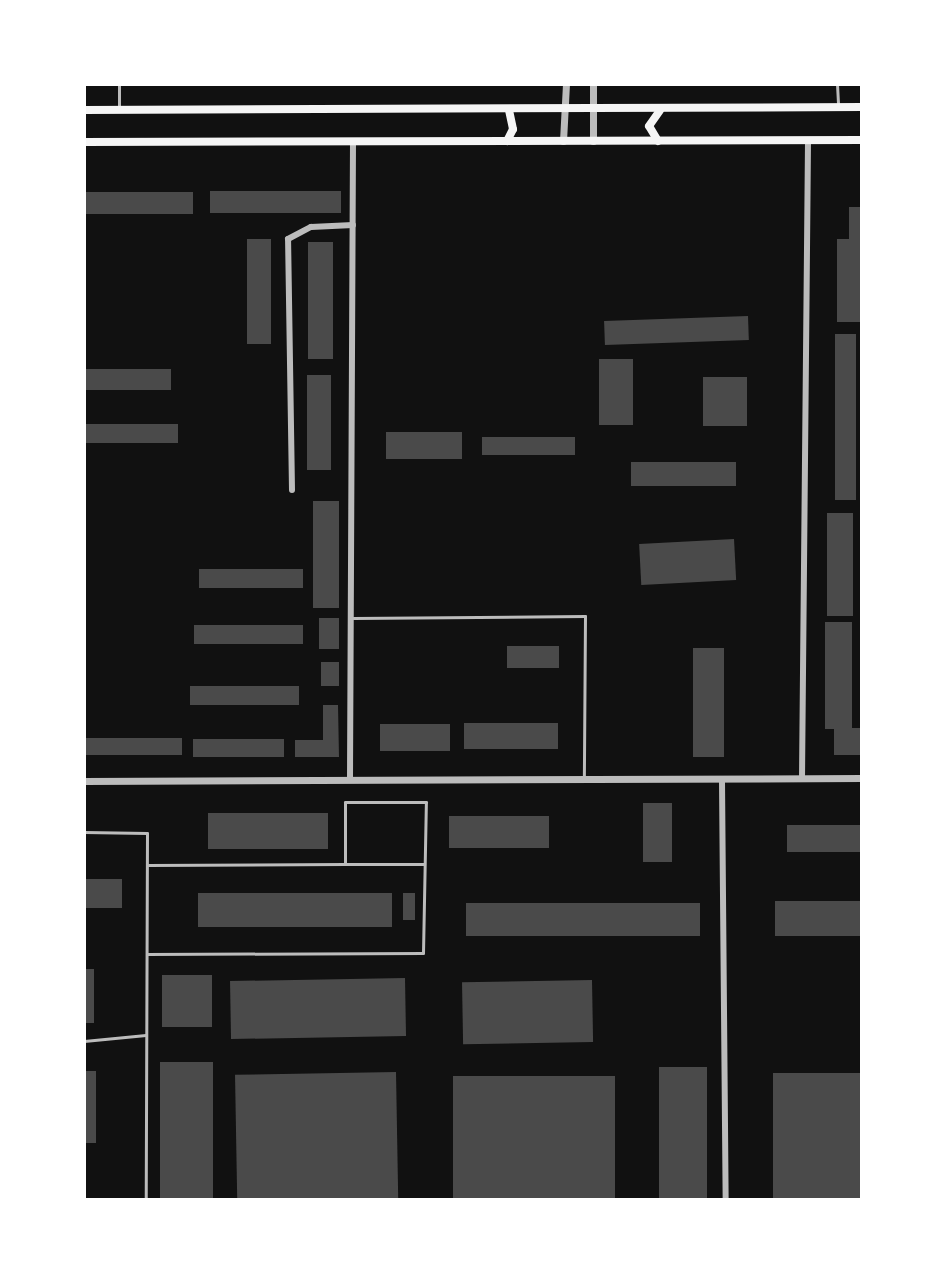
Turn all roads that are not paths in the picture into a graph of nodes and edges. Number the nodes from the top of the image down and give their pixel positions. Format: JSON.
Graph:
{"nodes":[{"id":1,"x":119,"y":84,"type":"edge"},
{"id":2,"x":566,"y":84,"type":"edge"},
{"id":3,"x":593,"y":84,"type":"edge"},
{"id":4,"x":837,"y":84,"type":"edge"},
{"id":5,"x":838,"y":107,"type":"junction"},
{"id":6,"x":862,"y":107,"type":"edge"},
{"id":7,"x":84,"y":110,"type":"edge"},
{"id":8,"x":119,"y":110,"type":"junction"},
{"id":9,"x":509,"y":110,"type":"junction"},
{"id":10,"x":661,"y":110,"type":"junction"},
{"id":11,"x":565,"y":111,"type":"junction"},
{"id":12,"x":593,"y":111,"type":"junction"},
{"id":13,"x":808,"y":140,"type":"junction"},
{"id":14,"x":862,"y":140,"type":"edge"},
{"id":15,"x":353,"y":141,"type":"junction"},
{"id":16,"x":507,"y":141,"type":"junction"},
{"id":17,"x":563,"y":141,"type":"junction"},
{"id":18,"x":593,"y":141,"type":"junction"},
{"id":19,"x":659,"y":141,"type":"junction"},
{"id":20,"x":84,"y":142,"type":"edge"},
{"id":21,"x":353,"y":225,"type":"junction"},
{"id":22,"x":292,"y":490,"type":"dead end"},
{"id":23,"x":351,"y":618,"type":"junction"},
{"id":24,"x":350,"y":778,"type":"junction"},
{"id":25,"x":862,"y":778,"type":"edge"},
{"id":26,"x":802,"y":779,"type":"junction"},
{"id":27,"x":584,"y":780,"type":"junction"},
{"id":28,"x":84,"y":781,"type":"edge"},
{"id":29,"x":722,"y":781,"type":"junction"},
{"id":30,"x":84,"y":832,"type":"edge"},
{"id":31,"x":345,"y":864,"type":"junction"},
{"id":32,"x":424,"y":864,"type":"junction"},
{"id":33,"x":147,"y":865,"type":"junction"},
{"id":34,"x":147,"y":954,"type":"junction"},
{"id":35,"x":146,"y":1035,"type":"junction"},
{"id":36,"x":84,"y":1041,"type":"edge"},
{"id":37,"x":146,"y":1200,"type":"edge"},
{"id":38,"x":726,"y":1200,"type":"edge"}],
"edges":[{"from":1,"to":8,"type":"lane"},
{"from":2,"to":11,"type":"street"},
{"from":3,"to":12,"type":"street"},
{"from":4,"to":5,"type":"lane"},
{"from":5,"to":6,"type":"main road"},
{"from":5,"to":10,"type":"main road"},
{"from":7,"to":8,"type":"main road"},
{"from":8,"to":9,"type":"main road"},
{"from":9,"to":11,"type":"main road"},
{"from":9,"to":16,"type":"main road"},
{"from":10,"to":12,"type":"main road"},
{"from":10,"to":19,"type":"main road"},
{"from":11,"to":12,"type":"main road"},
{"from":11,"to":17,"type":"street"},
{"from":12,"to":18,"type":"street"},
{"from":13,"to":14,"type":"main road"},
{"from":13,"to":19,"type":"main road"},
{"from":13,"to":26,"type":"street"},
{"from":15,"to":16,"type":"main road"},
{"from":15,"to":20,"type":"main road"},
{"from":15,"to":21,"type":"street"},
{"from":16,"to":17,"type":"main road"},
{"from":17,"to":18,"type":"main road"},
{"from":18,"to":19,"type":"main road"},
{"from":21,"to":22,"type":"street"},
{"from":21,"to":23,"type":"street"},
{"from":23,"to":24,"type":"street"},
{"from":23,"to":27,"type":"lane"},
{"from":24,"to":27,"type":"street"},
{"from":24,"to":28,"type":"street"},
{"from":25,"to":26,"type":"street"},
{"from":26,"to":29,"type":"street"},
{"from":27,"to":29,"type":"street"},
{"from":29,"to":38,"type":"street"},
{"from":30,"to":33,"type":"lane"},
{"from":31,"to":32,"type":"lane"},
{"from":31,"to":32,"type":"lane"},
{"from":31,"to":33,"type":"lane"},
{"from":32,"to":34,"type":"lane"},
{"from":33,"to":34,"type":"lane"},
{"from":34,"to":35,"type":"lane"},
{"from":35,"to":36,"type":"lane"},
{"from":35,"to":37,"type":"lane"}]}
